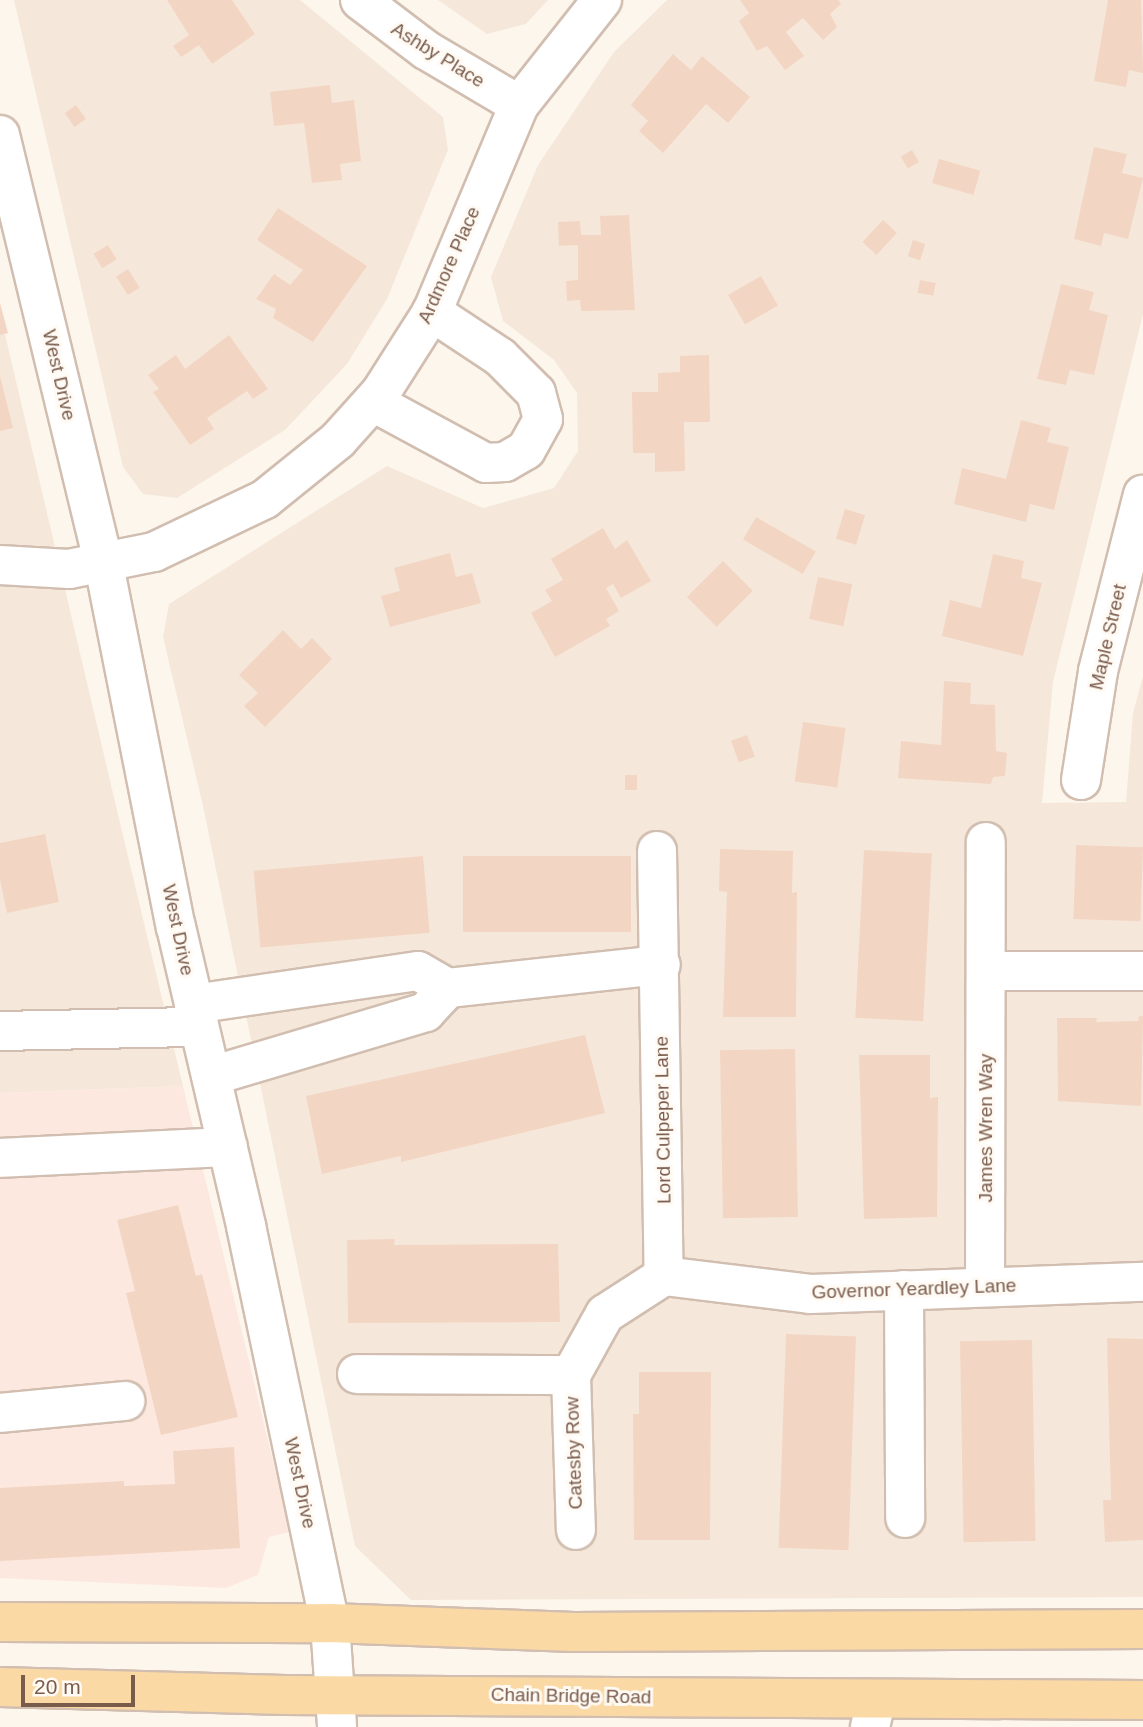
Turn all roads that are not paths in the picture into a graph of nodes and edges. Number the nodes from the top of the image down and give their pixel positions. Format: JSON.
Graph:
{"nodes":[{"id":1,"x":360,"y":0,"type":"edge"},
{"id":2,"x":602,"y":0,"type":"edge"},
{"id":3,"x":519,"y":105,"type":"junction"},
{"id":4,"x":2,"y":154,"type":"edge"},
{"id":5,"x":432,"y":313,"type":"junction"},
{"id":6,"x":373,"y":402,"type":"junction"},
{"id":7,"x":1143,"y":495,"type":"edge"},
{"id":8,"x":0,"y":565,"type":"edge"},
{"id":9,"x":104,"y":565,"type":"junction"},
{"id":10,"x":1081,"y":780,"type":"dead end"},
{"id":11,"x":985,"y":842,"type":"dead end"},
{"id":12,"x":657,"y":851,"type":"dead end"},
{"id":13,"x":661,"y":965,"type":"junction"},
{"id":14,"x":987,"y":971,"type":"junction"},
{"id":15,"x":1143,"y":971,"type":"edge"},
{"id":16,"x":448,"y":988,"type":"junction"},
{"id":17,"x":197,"y":1015,"type":"junction"},
{"id":18,"x":0,"y":1031,"type":"edge"},
{"id":19,"x":211,"y":1076,"type":"junction"},
{"id":20,"x":228,"y":1147,"type":"junction"},
{"id":21,"x":0,"y":1158,"type":"edge"},
{"id":22,"x":664,"y":1276,"type":"junction"},
{"id":23,"x":1143,"y":1282,"type":"edge"},
{"id":24,"x":985,"y":1285,"type":"junction"},
{"id":25,"x":904,"y":1290,"type":"junction"},
{"id":26,"x":356,"y":1374,"type":"dead end"},
{"id":27,"x":572,"y":1375,"type":"junction"},
{"id":28,"x":125,"y":1401,"type":"dead end"},
{"id":29,"x":0,"y":1413,"type":"edge"},
{"id":30,"x":905,"y":1518,"type":"dead end"},
{"id":31,"x":576,"y":1530,"type":"dead end"},
{"id":32,"x":0,"y":1622,"type":"edge"},
{"id":33,"x":330,"y":1623,"type":"junction"},
{"id":34,"x":1143,"y":1629,"type":"edge"},
{"id":35,"x":0,"y":1688,"type":"edge"},
{"id":36,"x":1143,"y":1700,"type":"edge"},
{"id":37,"x":335,"y":1710,"type":"edge"},
{"id":38,"x":873,"y":1714,"type":"edge"}],
"edges":[{"from":1,"to":3,"type":"street","name":"Ashby Place"},
{"from":2,"to":3,"type":"street","name":"Ardmore Place"},
{"from":3,"to":5,"type":"street","name":"Ardmore Place"},
{"from":4,"to":9,"type":"street","name":"West Drive"},
{"from":5,"to":6,"type":"street","name":"Ardmore Place"},
{"from":5,"to":6,"type":"street"},
{"from":6,"to":9,"type":"street","name":"Ardmore Place"},
{"from":7,"to":10,"type":"street","name":"Maple Street"},
{"from":8,"to":9,"type":"street","name":"Ardmore Place"},
{"from":9,"to":17,"type":"street","name":"West Drive"},
{"from":11,"to":14,"type":"street","name":"James Wren Way"},
{"from":12,"to":13,"type":"street","name":"Lord Culpeper Lane"},
{"from":13,"to":16,"type":"street"},
{"from":13,"to":22,"type":"street","name":"Lord Culpeper Lane"},
{"from":14,"to":15,"type":"street"},
{"from":14,"to":24,"type":"street","name":"James Wren Way"},
{"from":16,"to":17,"type":"street"},
{"from":16,"to":19,"type":"street"},
{"from":17,"to":18,"type":"street"},
{"from":17,"to":19,"type":"street","name":"West Drive"},
{"from":19,"to":20,"type":"street","name":"West Drive"},
{"from":20,"to":21,"type":"street"},
{"from":20,"to":33,"type":"street","name":"West Drive"},
{"from":22,"to":25,"type":"street","name":"Governor Yeardley Lane"},
{"from":22,"to":27,"type":"street"},
{"from":23,"to":24,"type":"street","name":"Governor Yeardley Lane"},
{"from":24,"to":25,"type":"street","name":"Governor Yeardley Lane"},
{"from":25,"to":30,"type":"street"},
{"from":26,"to":27,"type":"street"},
{"from":27,"to":31,"type":"street","name":"Catesby Row"},
{"from":28,"to":29,"type":"street"},
{"from":32,"to":33,"type":"main road"},
{"from":33,"to":34,"type":"main road"},
{"from":33,"to":37,"type":"street","name":"West Drive"},
{"from":35,"to":37,"type":"main road","name":"Chain Bridge Road"},
{"from":36,"to":38,"type":"main road","name":"Chain Bridge Road"},
{"from":37,"to":38,"type":"main road","name":"Chain Bridge Road"}]}
